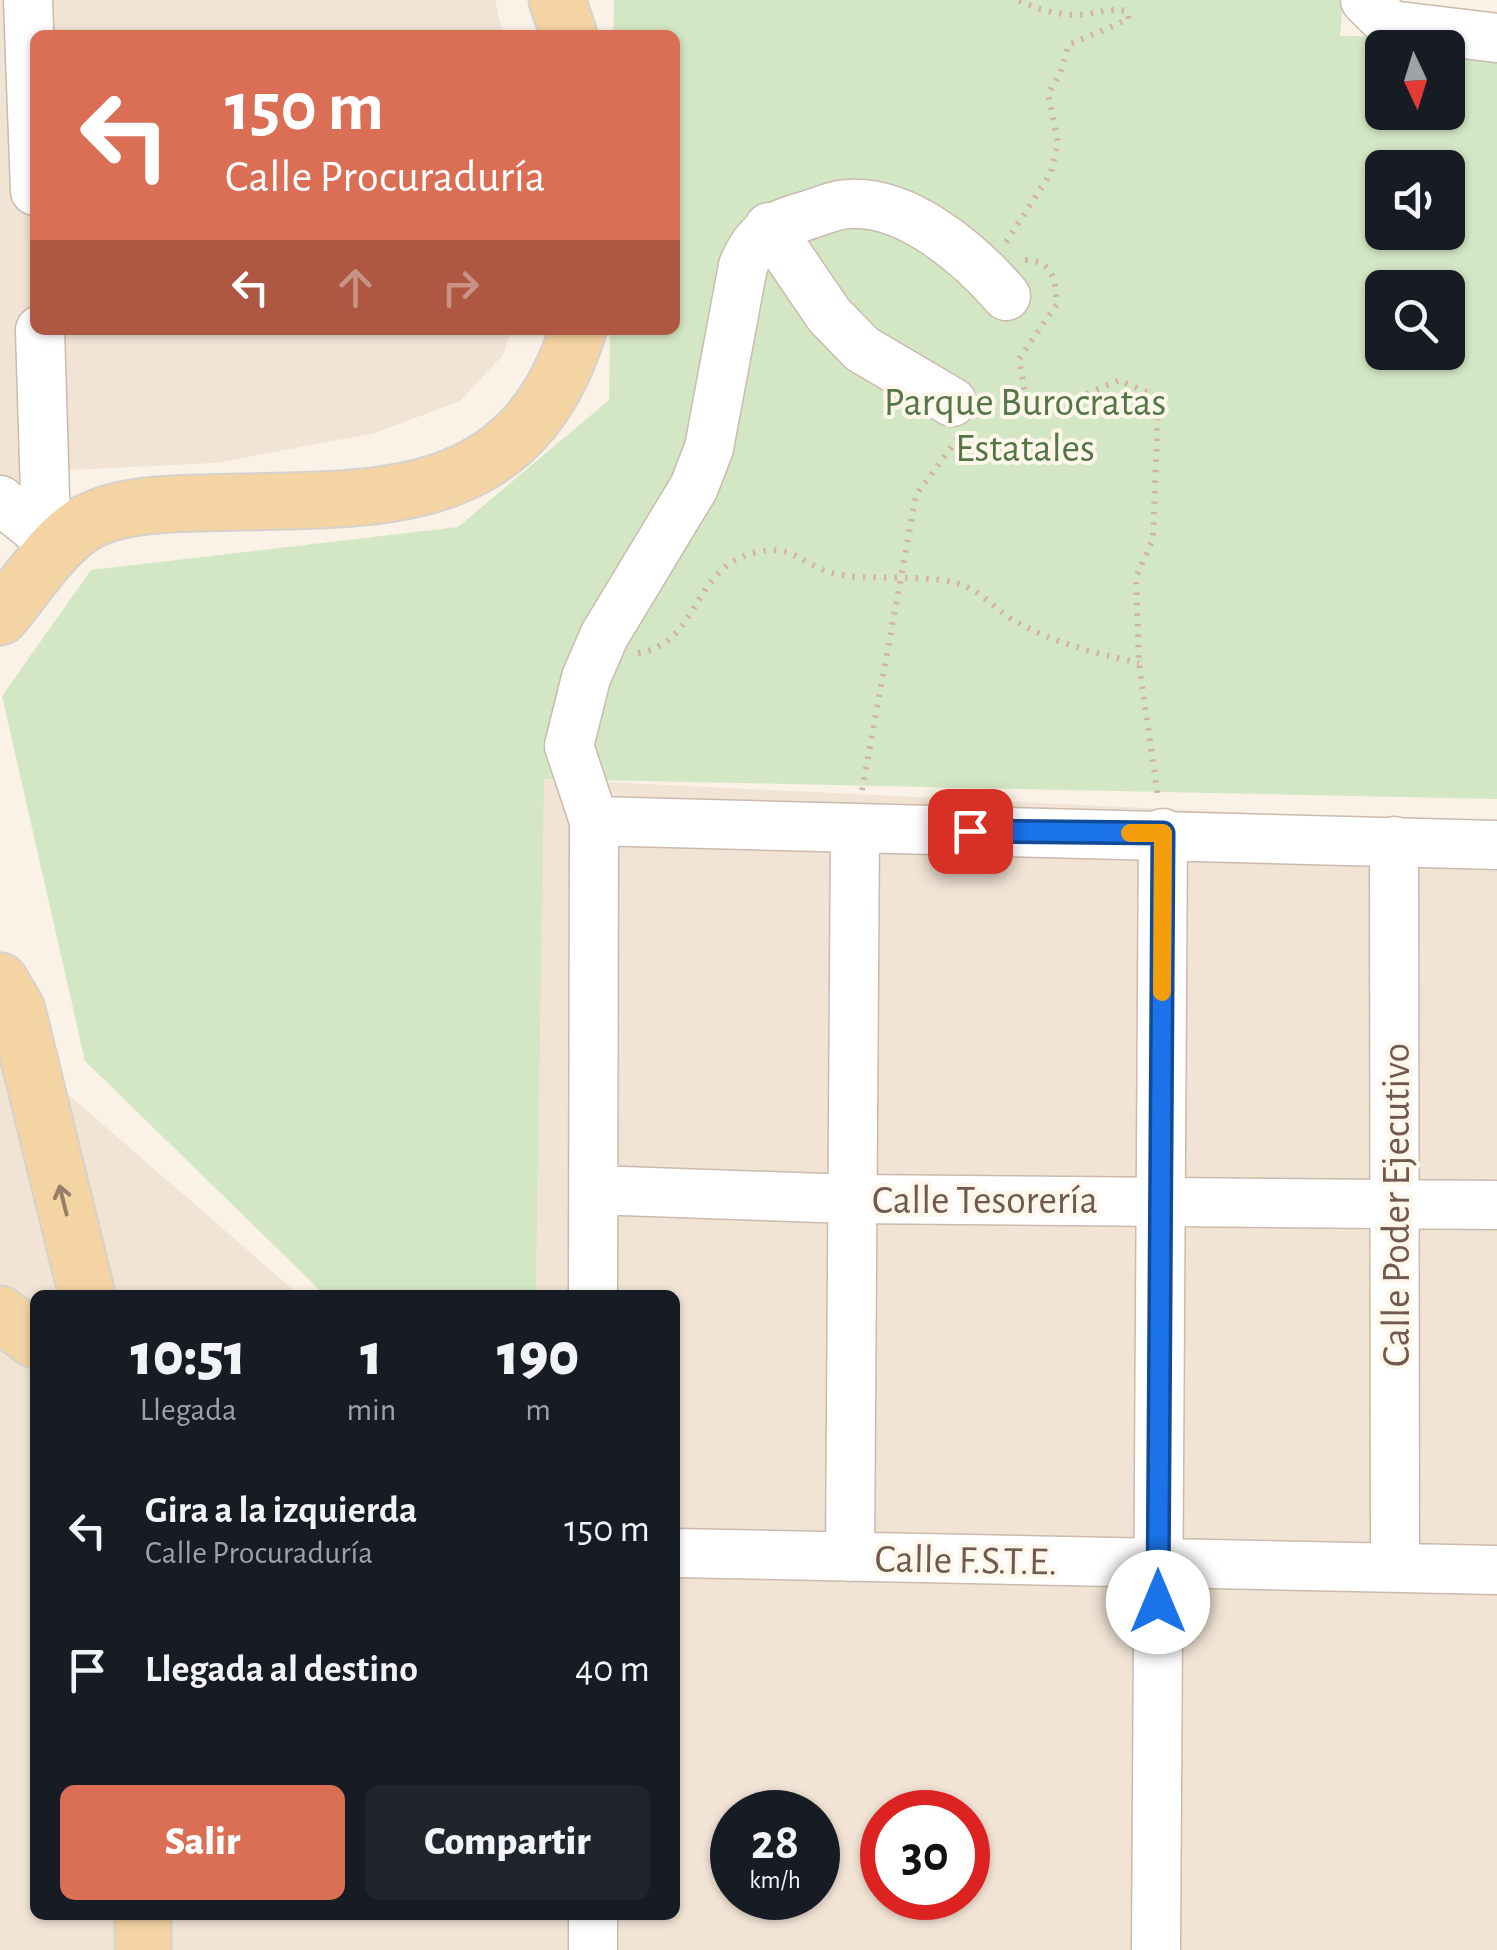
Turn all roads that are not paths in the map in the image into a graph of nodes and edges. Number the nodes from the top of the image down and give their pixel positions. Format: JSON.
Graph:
{"nodes":[{"id":1,"x":28,"y":0,"type":"edge"},
{"id":2,"x":557,"y":0,"type":"edge"},
{"id":3,"x":568,"y":0,"type":"edge"},
{"id":4,"x":1365,"y":0,"type":"edge"},
{"id":5,"x":567,"y":30,"type":"edge"},
{"id":6,"x":569,"y":30,"type":"edge"},
{"id":7,"x":1497,"y":38,"type":"edge"},
{"id":8,"x":30,"y":54,"type":"edge"},
{"id":9,"x":769,"y":227,"type":"junction"},
{"id":10,"x":996,"y":284,"type":"road end"},
{"id":11,"x":40,"y":335,"type":"edge"},
{"id":12,"x":576,"y":335,"type":"edge"},
{"id":13,"x":952,"y":402,"type":"road end"},
{"id":14,"x":0,"y":500,"type":"edge"},
{"id":15,"x":47,"y":550,"type":"junction"},
{"id":16,"x":0,"y":617,"type":"edge"},
{"id":17,"x":594,"y":821,"type":"junction"},
{"id":18,"x":854,"y":830,"type":"junction"},
{"id":19,"x":1163,"y":833,"type":"junction"},
{"id":20,"x":1394,"y":841,"type":"junction"},
{"id":21,"x":1497,"y":845,"type":"edge"},
{"id":22,"x":0,"y":981,"type":"edge"},
{"id":23,"x":594,"y":1190,"type":"junction"},
{"id":24,"x":1160,"y":1199,"type":"junction"},
{"id":25,"x":851,"y":1200,"type":"junction"},
{"id":26,"x":1394,"y":1203,"type":"junction"},
{"id":27,"x":1497,"y":1205,"type":"edge"},
{"id":28,"x":86,"y":1290,"type":"edge"},
{"id":29,"x":593,"y":1290,"type":"edge"},
{"id":30,"x":0,"y":1314,"type":"edge"},
{"id":31,"x":30,"y":1336,"type":"edge"},
{"id":32,"x":680,"y":1553,"type":"edge"},
{"id":33,"x":850,"y":1557,"type":"junction"},
{"id":34,"x":1158,"y":1563,"type":"junction"},
{"id":35,"x":1396,"y":1568,"type":"junction"},
{"id":36,"x":1497,"y":1570,"type":"edge"},
{"id":37,"x":143,"y":1920,"type":"edge"},
{"id":38,"x":592,"y":1920,"type":"edge"},
{"id":39,"x":143,"y":1950,"type":"edge"},
{"id":40,"x":592,"y":1950,"type":"edge"},
{"id":41,"x":1156,"y":1950,"type":"edge"}],
"edges":[{"from":1,"to":8,"type":"street"},
{"from":2,"to":5,"type":"main road"},
{"from":3,"to":6,"type":"main road"},
{"from":4,"to":7,"type":"street"},
{"from":9,"to":10,"type":"street"},
{"from":9,"to":13,"type":"street"},
{"from":9,"to":17,"type":"street"},
{"from":11,"to":15,"type":"street"},
{"from":12,"to":15,"type":"main road"},
{"from":14,"to":15,"type":"street"},
{"from":15,"to":16,"type":"main road"},
{"from":17,"to":18,"type":"street"},
{"from":17,"to":23,"type":"street"},
{"from":18,"to":19,"type":"street"},
{"from":18,"to":25,"type":"street"},
{"from":19,"to":20,"type":"street"},
{"from":19,"to":24,"type":"street"},
{"from":20,"to":21,"type":"street"},
{"from":20,"to":26,"type":"street","name":"Calle Poder Ejecutivo"},
{"from":28,"to":22,"type":"main road","one_way":true},
{"from":23,"to":25,"type":"street","name":"Calle Tesorería"},
{"from":23,"to":29,"type":"street"},
{"from":24,"to":25,"type":"street","name":"Calle Tesorería"},
{"from":24,"to":26,"type":"street","name":"Calle Tesorería"},
{"from":24,"to":34,"type":"street"},
{"from":25,"to":33,"type":"street"},
{"from":26,"to":27,"type":"street","name":"Calle Tesorería"},
{"from":26,"to":35,"type":"street","name":"Calle Poder Ejecutivo"},
{"from":30,"to":31,"type":"main road"},
{"from":32,"to":33,"type":"street","name":"Calle F.S.T.E."},
{"from":33,"to":34,"type":"street","name":"Calle F.S.T.E."},
{"from":34,"to":35,"type":"street","name":"Calle F.S.T.E."},
{"from":34,"to":41,"type":"street"},
{"from":35,"to":36,"type":"street","name":"Calle F.S.T.E."},
{"from":37,"to":39,"type":"main road"},
{"from":38,"to":40,"type":"street"}]}
